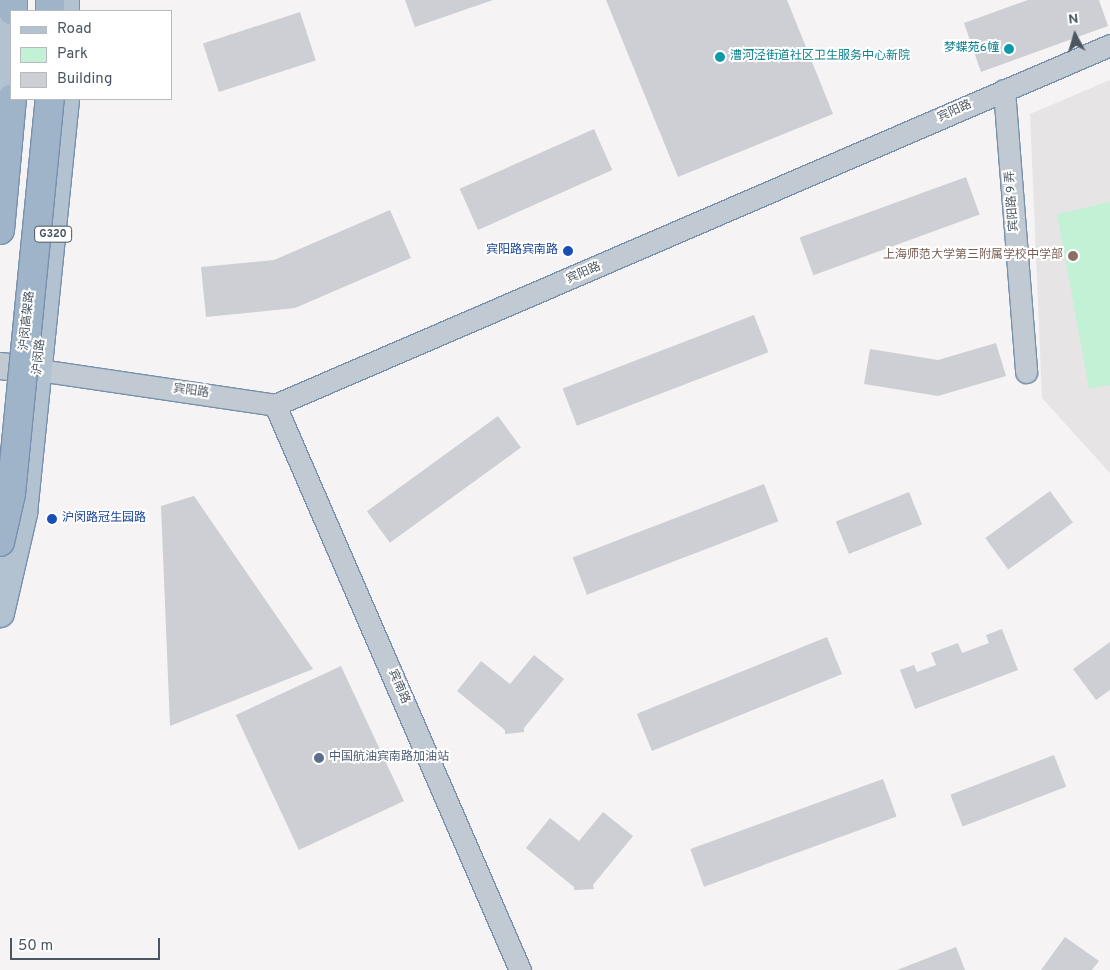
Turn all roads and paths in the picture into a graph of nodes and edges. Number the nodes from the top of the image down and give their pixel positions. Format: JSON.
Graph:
{"nodes":[{"id":1,"x":3,"y":0,"type":"edge"},
{"id":2,"x":1110,"y":45,"type":"edge"},
{"id":3,"x":1004,"y":90,"type":"junction"},
{"id":4,"x":12,"y":100,"type":"edge"},
{"id":5,"x":50,"y":100,"type":"edge"},
{"id":6,"x":65,"y":100,"type":"edge"},
{"id":7,"x":0,"y":134,"type":"edge"},
{"id":8,"x":0,"y":230,"type":"edge"},
{"id":9,"x":0,"y":366,"type":"edge"},
{"id":10,"x":39,"y":370,"type":"junction"},
{"id":11,"x":1026,"y":372,"type":"dead end"},
{"id":12,"x":275,"y":404,"type":"junction"},
{"id":13,"x":0,"y":542,"type":"edge"},
{"id":14,"x":0,"y":613,"type":"edge"},
{"id":15,"x":520,"y":970,"type":"edge"}],
"edges":[{"from":1,"to":7,"type":"main road"},
{"from":2,"to":3,"type":"street","name":"宾阳路"},
{"from":3,"to":11,"type":"street","name":"宾阳路 9 弄"},
{"from":3,"to":12,"type":"street","name":"宾阳路"},
{"from":4,"to":8,"type":"highway"},
{"from":5,"to":13,"type":"highway","name":"沪闵高架路","bridge":true},
{"from":6,"to":10,"type":"main road","name":"沪闵路","number":"G320"},
{"from":9,"to":10,"type":"street"},
{"from":10,"to":12,"type":"street","name":"宾阳路"},
{"from":10,"to":14,"type":"main road","name":"沪闵路","number":"G320"},
{"from":12,"to":15,"type":"street","name":"宾南路"}]}
